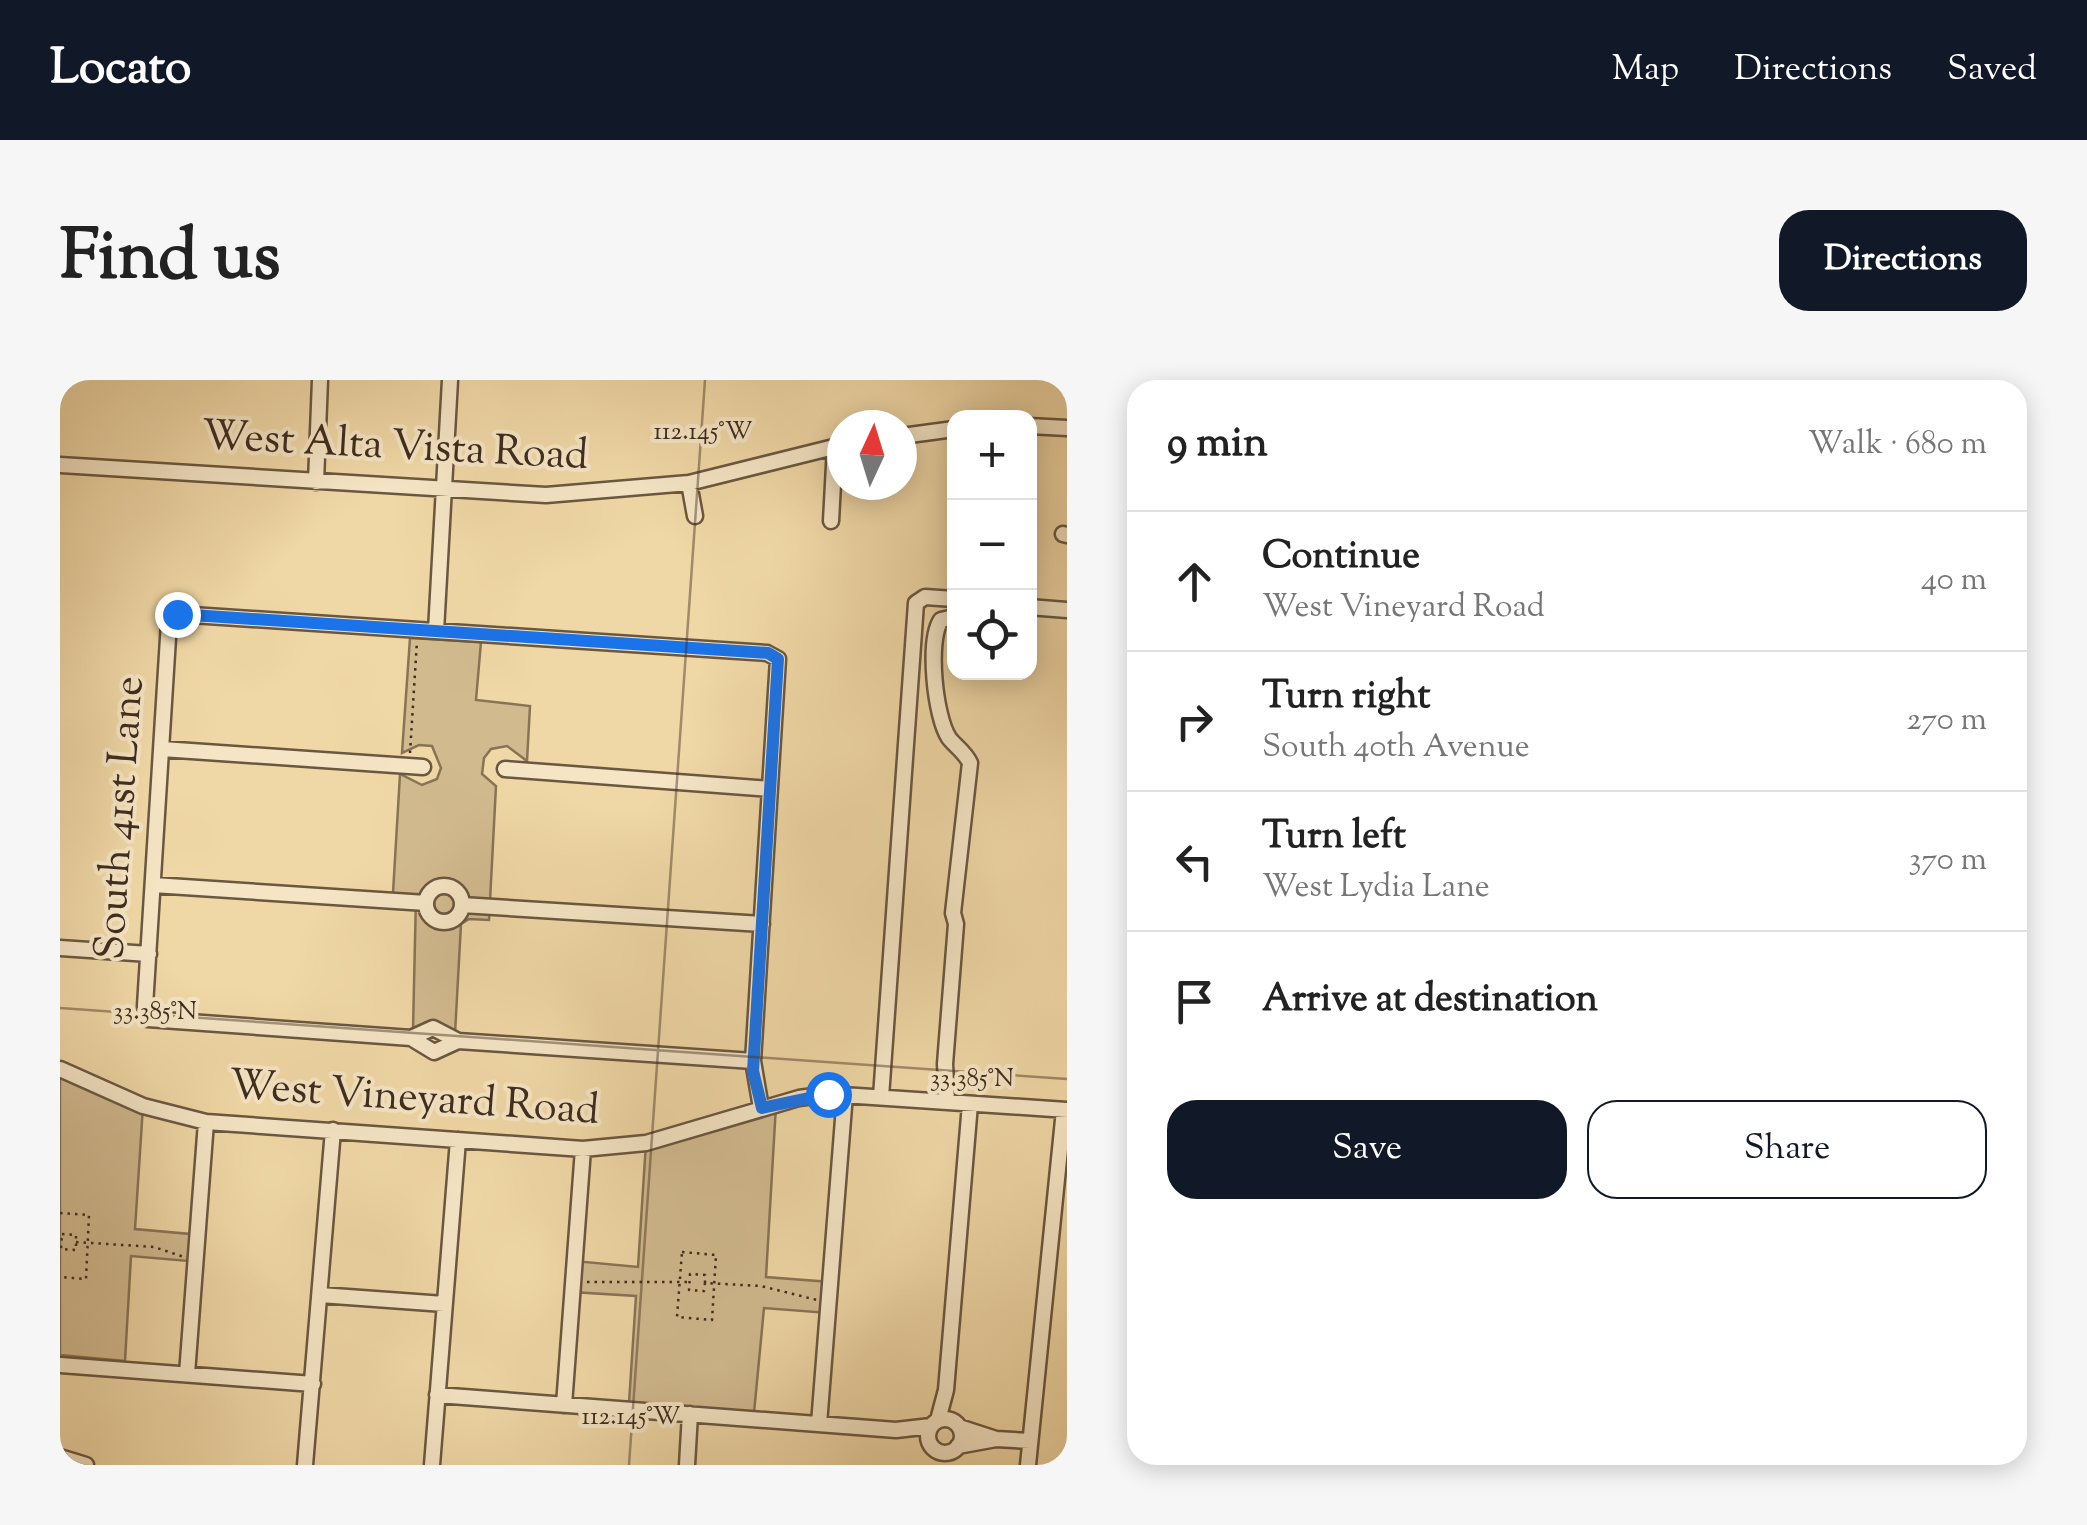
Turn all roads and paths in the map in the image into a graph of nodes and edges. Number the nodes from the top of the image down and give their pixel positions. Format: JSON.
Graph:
{"nodes":[{"id":1,"x":320,"y":380,"type":"edge"},
{"id":2,"x":450,"y":380,"type":"edge"},
{"id":3,"x":1037,"y":426,"type":"edge"},
{"id":4,"x":1067,"y":428,"type":"edge"},
{"id":5,"x":947,"y":430,"type":"edge"},
{"id":6,"x":917,"y":434,"type":"edge"},
{"id":7,"x":827,"y":449,"type":"edge"},
{"id":8,"x":60,"y":465,"type":"edge"},
{"id":9,"x":316,"y":482,"type":"junction"},
{"id":10,"x":689,"y":483,"type":"junction"},
{"id":11,"x":445,"y":491,"type":"junction"},
{"id":12,"x":833,"y":500,"type":"edge"},
{"id":13,"x":695,"y":516,"type":"dead end"},
{"id":14,"x":831,"y":521,"type":"dead end"},
{"id":15,"x":947,"y":599,"type":"edge"},
{"id":16,"x":1037,"y":608,"type":"edge"},
{"id":17,"x":1067,"y":610,"type":"edge"},
{"id":18,"x":947,"y":619,"type":"edge"},
{"id":19,"x":417,"y":630,"type":"junction"},
{"id":20,"x":436,"y":630,"type":"junction"},
{"id":21,"x":162,"y":749,"type":"junction"},
{"id":22,"x":416,"y":767,"type":"joint"},
{"id":23,"x":504,"y":769,"type":"dead end"},
{"id":24,"x":770,"y":789,"type":"junction"},
{"id":25,"x":153,"y":885,"type":"junction"},
{"id":26,"x":426,"y":903,"type":"junction"},
{"id":27,"x":462,"y":904,"type":"junction"},
{"id":28,"x":762,"y":924,"type":"junction"},
{"id":29,"x":60,"y":948,"type":"edge"},
{"id":30,"x":149,"y":954,"type":"junction"},
{"id":31,"x":411,"y":1038,"type":"junction"},
{"id":32,"x":458,"y":1041,"type":"junction"},
{"id":33,"x":753,"y":1061,"type":"junction"},
{"id":34,"x":60,"y":1069,"type":"edge"},
{"id":35,"x":845,"y":1094,"type":"junction"},
{"id":36,"x":881,"y":1097,"type":"junction"},
{"id":37,"x":947,"y":1102,"type":"junction"},
{"id":38,"x":970,"y":1104,"type":"junction"},
{"id":39,"x":762,"y":1108,"type":"junction"},
{"id":40,"x":1065,"y":1110,"type":"edge"},
{"id":41,"x":206,"y":1122,"type":"junction"},
{"id":42,"x":333,"y":1130,"type":"junction"},
{"id":43,"x":458,"y":1140,"type":"junction"},
{"id":44,"x":583,"y":1150,"type":"junction"},
{"id":45,"x":1061,"y":1212,"type":"edge"},
{"id":46,"x":60,"y":1213,"type":"edge"},
{"id":47,"x":61,"y":1242,"type":"edge"},
{"id":48,"x":88,"y":1244,"type":"junction"},
{"id":49,"x":196,"y":1257,"type":"junction"},
{"id":50,"x":60,"y":1277,"type":"edge"},
{"id":51,"x":573,"y":1281,"type":"junction"},
{"id":52,"x":679,"y":1282,"type":"junction"},
{"id":53,"x":690,"y":1282,"type":"junction"},
{"id":54,"x":704,"y":1284,"type":"junction"},
{"id":55,"x":714,"y":1284,"type":"junction"},
{"id":56,"x":320,"y":1294,"type":"junction"},
{"id":57,"x":829,"y":1301,"type":"junction"},
{"id":58,"x":444,"y":1304,"type":"junction"},
{"id":59,"x":60,"y":1364,"type":"edge"},
{"id":60,"x":187,"y":1374,"type":"junction"},
{"id":61,"x":313,"y":1384,"type":"junction"},
{"id":62,"x":946,"y":1390,"type":"junction"},
{"id":63,"x":437,"y":1395,"type":"junction"},
{"id":64,"x":564,"y":1405,"type":"junction"},
{"id":65,"x":690,"y":1414,"type":"junction"},
{"id":66,"x":934,"y":1423,"type":"junction"},
{"id":67,"x":818,"y":1424,"type":"junction"},
{"id":68,"x":957,"y":1424,"type":"junction"},
{"id":69,"x":896,"y":1430,"type":"junction"},
{"id":70,"x":996,"y":1438,"type":"junction"},
{"id":71,"x":1030,"y":1441,"type":"junction"},
{"id":72,"x":934,"y":1453,"type":"edge"},
{"id":73,"x":952,"y":1454,"type":"edge"},
{"id":74,"x":60,"y":1461,"type":"edge"},
{"id":75,"x":86,"y":1465,"type":"edge"},
{"id":76,"x":305,"y":1465,"type":"edge"},
{"id":77,"x":432,"y":1465,"type":"edge"},
{"id":78,"x":687,"y":1465,"type":"edge"},
{"id":79,"x":1028,"y":1465,"type":"edge"}],
"edges":[{"from":1,"to":9,"type":"street"},
{"from":2,"to":11,"type":"street"},
{"from":3,"to":4,"type":"street"},
{"from":5,"to":6,"type":"street"},
{"from":7,"to":10,"type":"street","name":"West Alta Vista Road"},
{"from":8,"to":9,"type":"street","name":"West Alta Vista Road"},
{"from":9,"to":11,"type":"street","name":"West Alta Vista Road"},
{"from":10,"to":11,"type":"street","name":"West Alta Vista Road"},
{"from":10,"to":13,"type":"street"},
{"from":11,"to":20,"type":"street"},
{"from":12,"to":14,"type":"street"},
{"from":15,"to":36,"type":"street"},
{"from":16,"to":17,"type":"street"},
{"from":18,"to":37,"type":"street"},
{"from":19,"to":20,"type":"street"},
{"from":19,"to":21,"type":"street","name":"South 41st Lane"},
{"from":19,"to":22,"type":"path"},
{"from":20,"to":24,"type":"street"},
{"from":21,"to":22,"type":"street"},
{"from":21,"to":25,"type":"street","name":"South 41st Lane"},
{"from":23,"to":24,"type":"street"},
{"from":24,"to":28,"type":"street"},
{"from":25,"to":26,"type":"street"},
{"from":25,"to":30,"type":"street","name":"South 41st Lane"},
{"from":26,"to":27,"type":"street"},
{"from":26,"to":27,"type":"street"},
{"from":27,"to":28,"type":"street"},
{"from":28,"to":33,"type":"street"},
{"from":29,"to":30,"type":"street"},
{"from":30,"to":31,"type":"street","name":"South 41st Lane"},
{"from":31,"to":32,"type":"street"},
{"from":31,"to":32,"type":"street"},
{"from":32,"to":33,"type":"street"},
{"from":33,"to":39,"type":"street"},
{"from":34,"to":41,"type":"street","name":"West Vineyard Road"},
{"from":35,"to":36,"type":"street","name":"West Vineyard Road"},
{"from":35,"to":39,"type":"street","name":"West Vineyard Road"},
{"from":35,"to":57,"type":"street"},
{"from":36,"to":37,"type":"street","name":"West Vineyard Road"},
{"from":37,"to":38,"type":"street","name":"West Vineyard Road"},
{"from":38,"to":40,"type":"street","name":"West Vineyard Road"},
{"from":38,"to":62,"type":"street"},
{"from":39,"to":44,"type":"street","name":"West Vineyard Road"},
{"from":40,"to":45,"type":"street"},
{"from":41,"to":42,"type":"street","name":"West Vineyard Road"},
{"from":41,"to":49,"type":"street"},
{"from":42,"to":43,"type":"street","name":"West Vineyard Road"},
{"from":42,"to":56,"type":"street"},
{"from":43,"to":44,"type":"street","name":"West Vineyard Road"},
{"from":43,"to":58,"type":"street"},
{"from":44,"to":51,"type":"street"},
{"from":45,"to":71,"type":"street"},
{"from":46,"to":48,"type":"path"},
{"from":47,"to":48,"type":"path"},
{"from":48,"to":49,"type":"path"},
{"from":48,"to":50,"type":"path"},
{"from":49,"to":60,"type":"street"},
{"from":51,"to":52,"type":"path"},
{"from":51,"to":64,"type":"street"},
{"from":52,"to":53,"type":"path"},
{"from":52,"to":55,"type":"path"},
{"from":52,"to":55,"type":"path"},
{"from":53,"to":54,"type":"path"},
{"from":53,"to":54,"type":"path"},
{"from":54,"to":55,"type":"path"},
{"from":55,"to":57,"type":"path"},
{"from":56,"to":58,"type":"street"},
{"from":56,"to":61,"type":"street"},
{"from":57,"to":67,"type":"street"},
{"from":58,"to":63,"type":"street"},
{"from":59,"to":60,"type":"street"},
{"from":60,"to":61,"type":"street"},
{"from":61,"to":76,"type":"street"},
{"from":62,"to":66,"type":"street"},
{"from":62,"to":68,"type":"street"},
{"from":63,"to":64,"type":"street"},
{"from":63,"to":77,"type":"street"},
{"from":64,"to":65,"type":"street"},
{"from":65,"to":67,"type":"street"},
{"from":65,"to":78,"type":"street"},
{"from":66,"to":68,"type":"street"},
{"from":66,"to":69,"type":"street"},
{"from":66,"to":72,"type":"street"},
{"from":67,"to":69,"type":"street"},
{"from":68,"to":70,"type":"street"},
{"from":68,"to":73,"type":"street"},
{"from":69,"to":72,"type":"street"},
{"from":70,"to":71,"type":"street"},
{"from":70,"to":73,"type":"street"},
{"from":71,"to":79,"type":"street"},
{"from":72,"to":73,"type":"street"},
{"from":74,"to":75,"type":"street"}]}
